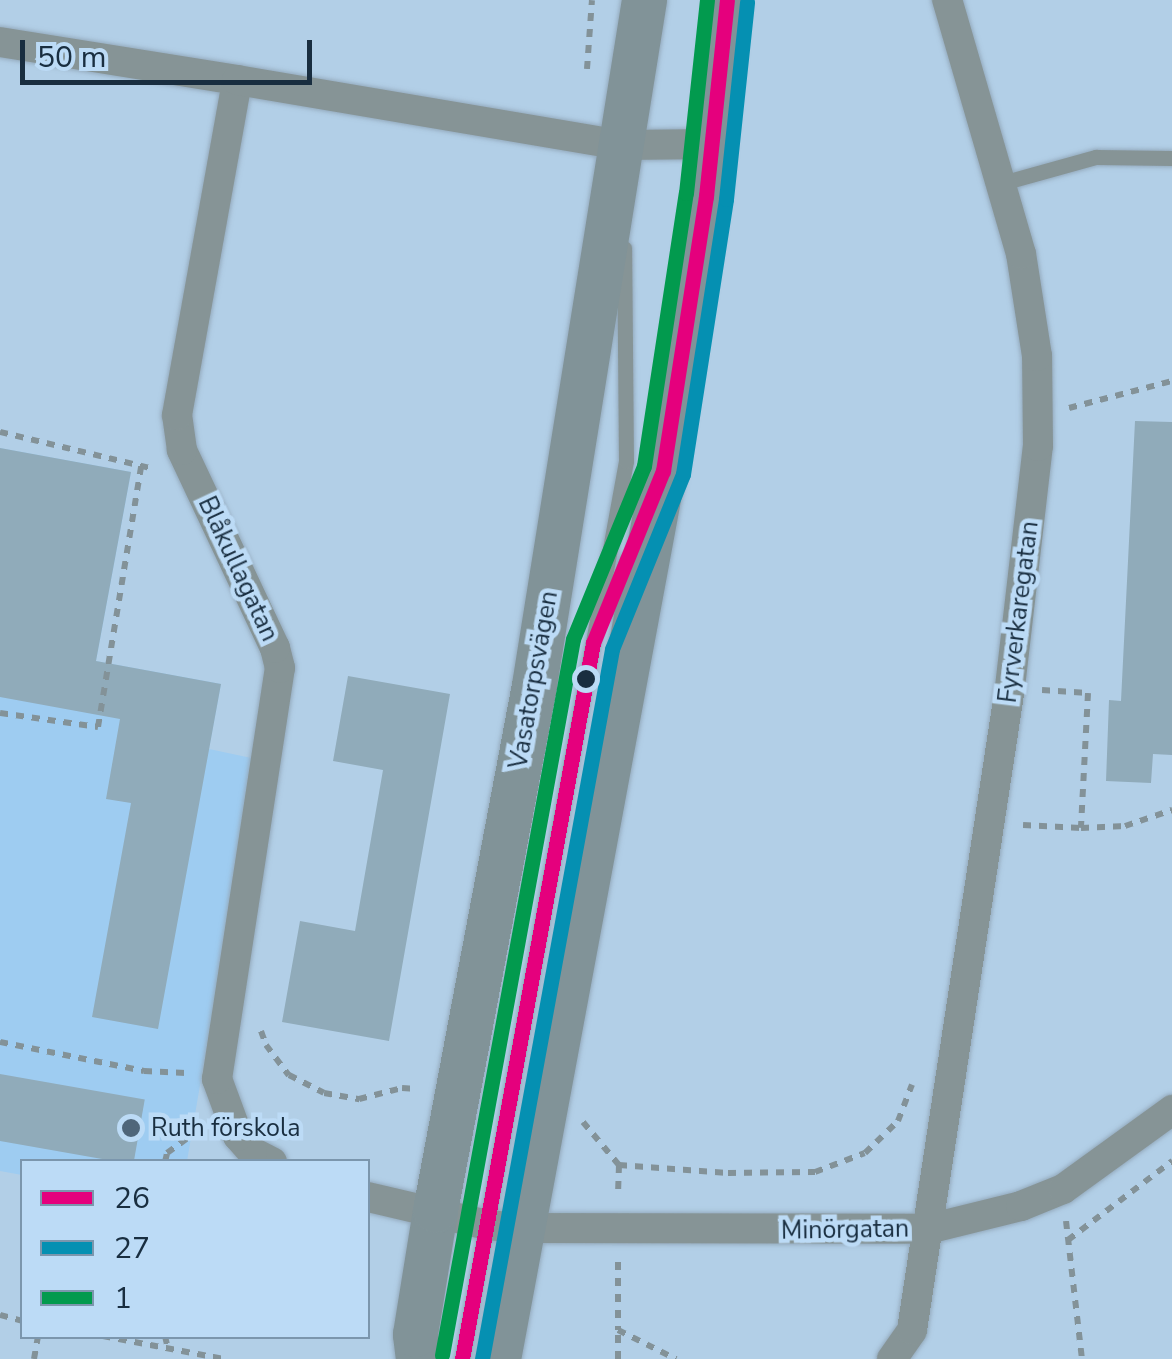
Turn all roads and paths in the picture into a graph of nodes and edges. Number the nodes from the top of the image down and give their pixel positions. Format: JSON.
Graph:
{"nodes":[{"id":1,"x":592,"y":0,"type":"edge"},
{"id":2,"x":644,"y":0,"type":"edge"},
{"id":3,"x":727,"y":0,"type":"edge"},
{"id":4,"x":948,"y":0,"type":"edge"},
{"id":5,"x":0,"y":42,"type":"edge"},
{"id":6,"x":237,"y":80,"type":"junction"},
{"id":7,"x":586,"y":81,"type":"dead end"},
{"id":8,"x":712,"y":144,"type":"junction"},
{"id":9,"x":622,"y":145,"type":"junction"},
{"id":10,"x":1172,"y":158,"type":"edge"},
{"id":11,"x":1002,"y":184,"type":"junction"},
{"id":12,"x":1172,"y":380,"type":"edge"},
{"id":13,"x":1039,"y":416,"type":"junction"},
{"id":14,"x":0,"y":432,"type":"edge"},
{"id":15,"x":140,"y":466,"type":"junction"},
{"id":16,"x":663,"y":471,"type":"junction"},
{"id":17,"x":196,"y":479,"type":"junction"},
{"id":18,"x":593,"y":643,"type":"junction"},
{"id":19,"x":1010,"y":687,"type":"junction"},
{"id":20,"x":0,"y":713,"type":"edge"},
{"id":21,"x":1172,"y":810,"type":"edge"},
{"id":22,"x":989,"y":824,"type":"junction"},
{"id":23,"x":1081,"y":828,"type":"junction"},
{"id":24,"x":255,"y":1013,"type":"dead end"},
{"id":25,"x":0,"y":1042,"type":"edge"},
{"id":26,"x":917,"y":1073,"type":"dead end"},
{"id":27,"x":217,"y":1075,"type":"junction"},
{"id":28,"x":423,"y":1090,"type":"dead end"},
{"id":29,"x":1172,"y":1110,"type":"edge"},
{"id":30,"x":226,"y":1111,"type":"junction"},
{"id":31,"x":165,"y":1159,"type":"edge"},
{"id":32,"x":266,"y":1159,"type":"edge"},
{"id":33,"x":1172,"y":1160,"type":"edge"},
{"id":34,"x":619,"y":1165,"type":"dead end"},
{"id":35,"x":1063,"y":1189,"type":"junction"},
{"id":36,"x":370,"y":1197,"type":"edge"},
{"id":37,"x":435,"y":1210,"type":"junction"},
{"id":38,"x":506,"y":1226,"type":"junction"},
{"id":39,"x":928,"y":1230,"type":"junction"},
{"id":40,"x":1068,"y":1240,"type":"junction"},
{"id":41,"x":618,"y":1330,"type":"dead end"},
{"id":42,"x":119,"y":1339,"type":"edge"},
{"id":43,"x":166,"y":1339,"type":"edge"},
{"id":44,"x":168,"y":1348,"type":"junction"},
{"id":45,"x":224,"y":1359,"type":"edge"},
{"id":46,"x":418,"y":1359,"type":"edge"},
{"id":47,"x":462,"y":1359,"type":"edge"},
{"id":48,"x":498,"y":1359,"type":"edge"},
{"id":49,"x":618,"y":1359,"type":"edge"},
{"id":50,"x":892,"y":1359,"type":"edge"},
{"id":51,"x":1082,"y":1359,"type":"edge"}],
"edges":[{"from":1,"to":7,"type":"path"},
{"from":2,"to":9,"type":"main road","name":"Vasatorpsvägen"},
{"from":3,"to":8,"type":"main road"},
{"from":4,"to":11,"type":"street","name":"Fyrverkaregatan"},
{"from":5,"to":6,"type":"street"},
{"from":6,"to":9,"type":"street"},
{"from":6,"to":17,"type":"street","name":"Blåkullagatan"},
{"from":8,"to":9,"type":"street"},
{"from":8,"to":16,"type":"main road"},
{"from":9,"to":18,"type":"lane"},
{"from":9,"to":37,"type":"main road","name":"Vasatorpsvägen"},
{"from":10,"to":11,"type":"lane"},
{"from":11,"to":13,"type":"street","name":"Fyrverkaregatan"},
{"from":12,"to":13,"type":"path"},
{"from":13,"to":19,"type":"street","name":"Fyrverkaregatan"},
{"from":14,"to":15,"type":"path"},
{"from":15,"to":17,"type":"path"},
{"from":15,"to":20,"type":"path"},
{"from":16,"to":18,"type":"lane"},
{"from":16,"to":38,"type":"main road"},
{"from":17,"to":27,"type":"street","name":"Blåkullagatan"},
{"from":18,"to":38,"type":"lane"},
{"from":19,"to":22,"type":"street","name":"Fyrverkaregatan"},
{"from":19,"to":23,"type":"path"},
{"from":21,"to":23,"type":"path"},
{"from":22,"to":23,"type":"path"},
{"from":22,"to":39,"type":"street","name":"Fyrverkaregatan"},
{"from":24,"to":28,"type":"path"},
{"from":25,"to":27,"type":"path"},
{"from":26,"to":34,"type":"path"},
{"from":27,"to":30,"type":"street","name":"Blåkullagatan"},
{"from":29,"to":35,"type":"street","name":"Minörgatan"},
{"from":30,"to":31,"type":"path"},
{"from":30,"to":32,"type":"street","name":"Blåkullagatan"},
{"from":33,"to":40,"type":"path"},
{"from":35,"to":39,"type":"street","name":"Minörgatan"},
{"from":35,"to":40,"type":"path"},
{"from":36,"to":37,"type":"street"},
{"from":37,"to":38,"type":"street"},
{"from":37,"to":46,"type":"main road","name":"Vasatorpsvägen"},
{"from":38,"to":39,"type":"street","name":"Minörgatan"},
{"from":38,"to":47,"type":"lane"},
{"from":38,"to":48,"type":"main road"},
{"from":39,"to":50,"type":"street","name":"Fyrverkaregatan"},
{"from":40,"to":51,"type":"path"},
{"from":41,"to":49,"type":"path"},
{"from":42,"to":44,"type":"path"},
{"from":43,"to":44,"type":"path"},
{"from":44,"to":45,"type":"path"}]}
